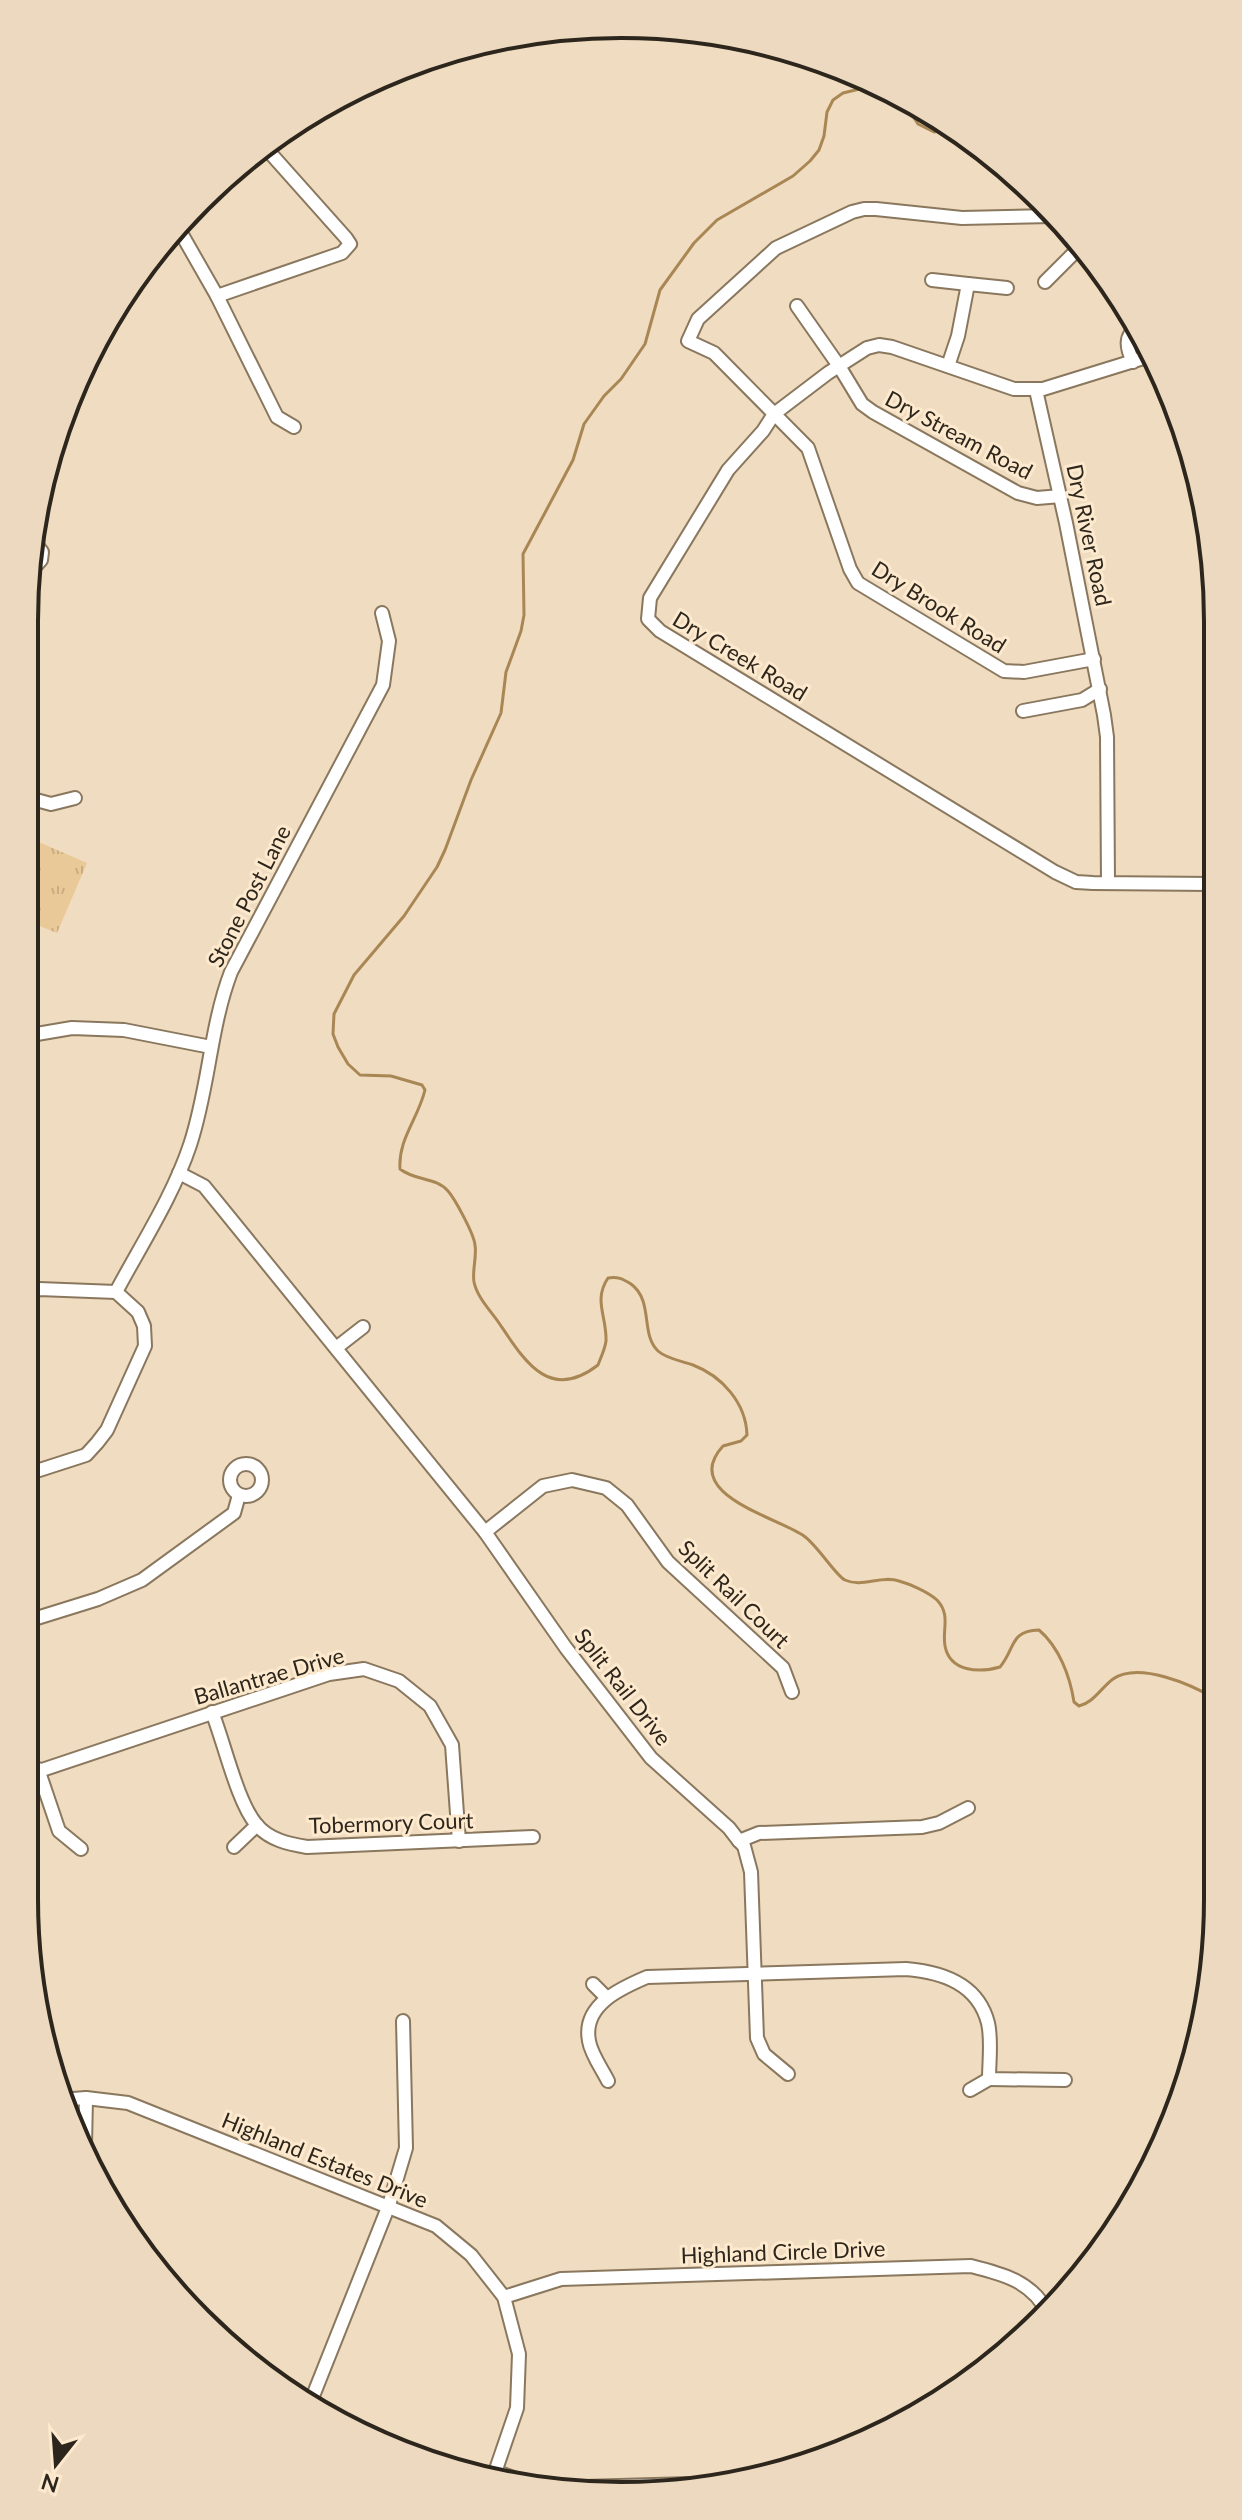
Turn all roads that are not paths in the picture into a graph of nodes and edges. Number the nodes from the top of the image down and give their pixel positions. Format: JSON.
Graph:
{"nodes":[{"id":1,"x":271,"y":154,"type":"edge"},
{"id":2,"x":1040,"y":216,"type":"edge"},
{"id":3,"x":183,"y":237,"type":"edge"},
{"id":4,"x":1073,"y":254,"type":"edge"},
{"id":5,"x":932,"y":280,"type":"dead end"},
{"id":6,"x":1045,"y":282,"type":"dead end"},
{"id":7,"x":968,"y":284,"type":"junction"},
{"id":8,"x":1007,"y":288,"type":"dead end"},
{"id":9,"x":217,"y":296,"type":"junction"},
{"id":10,"x":797,"y":306,"type":"dead end"},
{"id":11,"x":1129,"y":335,"type":"edge"},
{"id":12,"x":1142,"y":359,"type":"edge"},
{"id":13,"x":1133,"y":362,"type":"junction"},
{"id":14,"x":839,"y":366,"type":"junction"},
{"id":15,"x":948,"y":366,"type":"junction"},
{"id":16,"x":1036,"y":390,"type":"junction"},
{"id":17,"x":774,"y":414,"type":"junction"},
{"id":18,"x":294,"y":427,"type":"dead end"},
{"id":19,"x":1061,"y":496,"type":"junction"},
{"id":20,"x":382,"y":613,"type":"dead end"},
{"id":21,"x":1094,"y":659,"type":"junction"},
{"id":22,"x":1100,"y":689,"type":"junction"},
{"id":23,"x":1023,"y":711,"type":"dead end"},
{"id":24,"x":75,"y":798,"type":"dead end"},
{"id":25,"x":38,"y":800,"type":"edge"},
{"id":26,"x":1108,"y":883,"type":"junction"},
{"id":27,"x":1204,"y":884,"type":"edge"},
{"id":28,"x":38,"y":1034,"type":"edge"},
{"id":29,"x":211,"y":1047,"type":"junction"},
{"id":30,"x":179,"y":1173,"type":"junction"},
{"id":31,"x":38,"y":1290,"type":"edge"},
{"id":32,"x":116,"y":1292,"type":"junction"},
{"id":33,"x":363,"y":1327,"type":"dead end"},
{"id":34,"x":336,"y":1348,"type":"junction"},
{"id":35,"x":38,"y":1470,"type":"edge"},
{"id":36,"x":239,"y":1495,"type":"dead end"},
{"id":37,"x":485,"y":1532,"type":"junction"},
{"id":38,"x":38,"y":1618,"type":"edge"},
{"id":39,"x":792,"y":1692,"type":"dead end"},
{"id":40,"x":212,"y":1712,"type":"junction"},
{"id":41,"x":38,"y":1769,"type":"joint"},
{"id":42,"x":968,"y":1808,"type":"dead end"},
{"id":43,"x":257,"y":1825,"type":"junction"},
{"id":44,"x":533,"y":1837,"type":"dead end"},
{"id":45,"x":459,"y":1841,"type":"junction"},
{"id":46,"x":739,"y":1841,"type":"junction"},
{"id":47,"x":234,"y":1847,"type":"dead end"},
{"id":48,"x":81,"y":1849,"type":"dead end"},
{"id":49,"x":753,"y":1974,"type":"junction"},
{"id":50,"x":593,"y":1984,"type":"dead end"},
{"id":51,"x":607,"y":1998,"type":"junction"},
{"id":52,"x":403,"y":2021,"type":"dead end"},
{"id":53,"x":788,"y":2074,"type":"dead end"},
{"id":54,"x":989,"y":2079,"type":"junction"},
{"id":55,"x":1065,"y":2080,"type":"dead end"},
{"id":56,"x":608,"y":2081,"type":"dead end"},
{"id":57,"x":970,"y":2090,"type":"dead end"},
{"id":58,"x":86,"y":2098,"type":"junction"},
{"id":59,"x":74,"y":2099,"type":"edge"},
{"id":60,"x":85,"y":2129,"type":"edge"},
{"id":61,"x":389,"y":2205,"type":"junction"},
{"id":62,"x":504,"y":2297,"type":"junction"},
{"id":63,"x":1041,"y":2302,"type":"edge"},
{"id":64,"x":314,"y":2394,"type":"edge"},
{"id":65,"x":497,"y":2468,"type":"edge"}],
"edges":[{"from":1,"to":9,"type":"street"},
{"from":2,"to":17,"type":"street","name":"Dry Brook Road"},
{"from":3,"to":9,"type":"street"},
{"from":4,"to":6,"type":"street"},
{"from":5,"to":7,"type":"street"},
{"from":7,"to":8,"type":"street"},
{"from":7,"to":15,"type":"street"},
{"from":9,"to":18,"type":"street"},
{"from":10,"to":14,"type":"street","name":"Dry Stream Road"},
{"from":11,"to":13,"type":"street"},
{"from":12,"to":13,"type":"street","name":"Dry Creek Road"},
{"from":13,"to":16,"type":"street","name":"Dry Creek Road"},
{"from":14,"to":15,"type":"street","name":"Dry Creek Road"},
{"from":14,"to":17,"type":"street","name":"Dry Creek Road"},
{"from":14,"to":19,"type":"street","name":"Dry Stream Road"},
{"from":15,"to":16,"type":"street","name":"Dry Creek Road"},
{"from":16,"to":19,"type":"street","name":"Dry River Road"},
{"from":17,"to":21,"type":"street","name":"Dry Brook Road"},
{"from":17,"to":26,"type":"street","name":"Dry Creek Road"},
{"from":19,"to":21,"type":"street","name":"Dry River Road"},
{"from":20,"to":29,"type":"street","name":"Stone Post Lane"},
{"from":21,"to":22,"type":"street","name":"Dry River Road"},
{"from":22,"to":23,"type":"street"},
{"from":22,"to":26,"type":"street","name":"Dry River Road"},
{"from":24,"to":25,"type":"street"},
{"from":26,"to":27,"type":"street","name":"Dry Creek Road"},
{"from":28,"to":29,"type":"street"},
{"from":29,"to":30,"type":"street","name":"Stone Post Lane"},
{"from":30,"to":32,"type":"street","name":"Stone Post Lane"},
{"from":30,"to":34,"type":"street","name":"Split Rail Drive"},
{"from":31,"to":32,"type":"street"},
{"from":32,"to":35,"type":"street"},
{"from":33,"to":34,"type":"street"},
{"from":34,"to":37,"type":"street","name":"Split Rail Drive"},
{"from":36,"to":38,"type":"street"},
{"from":37,"to":39,"type":"street","name":"Split Rail Court"},
{"from":37,"to":46,"type":"street","name":"Split Rail Drive"},
{"from":40,"to":41,"type":"street","name":"Ballantrae Drive"},
{"from":40,"to":43,"type":"street"},
{"from":40,"to":45,"type":"street","name":"Ballantrae Drive"},
{"from":41,"to":48,"type":"street"},
{"from":42,"to":46,"type":"street"},
{"from":43,"to":45,"type":"street","name":"Tobermory Court"},
{"from":43,"to":47,"type":"street"},
{"from":44,"to":45,"type":"street","name":"Tobermory Court"},
{"from":46,"to":49,"type":"street","name":"Split Rail Drive"},
{"from":49,"to":51,"type":"street"},
{"from":49,"to":53,"type":"street","name":"Split Rail Drive"},
{"from":49,"to":54,"type":"street"},
{"from":50,"to":51,"type":"street"},
{"from":51,"to":56,"type":"street"},
{"from":52,"to":61,"type":"street"},
{"from":54,"to":55,"type":"street"},
{"from":54,"to":57,"type":"street"},
{"from":58,"to":59,"type":"street","name":"Highland Estates Drive"},
{"from":58,"to":60,"type":"street"},
{"from":58,"to":61,"type":"street","name":"Highland Estates Drive"},
{"from":61,"to":62,"type":"street","name":"Highland Estates Drive"},
{"from":61,"to":64,"type":"street"},
{"from":62,"to":63,"type":"street","name":"Highland Circle Drive"},
{"from":62,"to":65,"type":"street","name":"Highland Estates Drive"}]}
